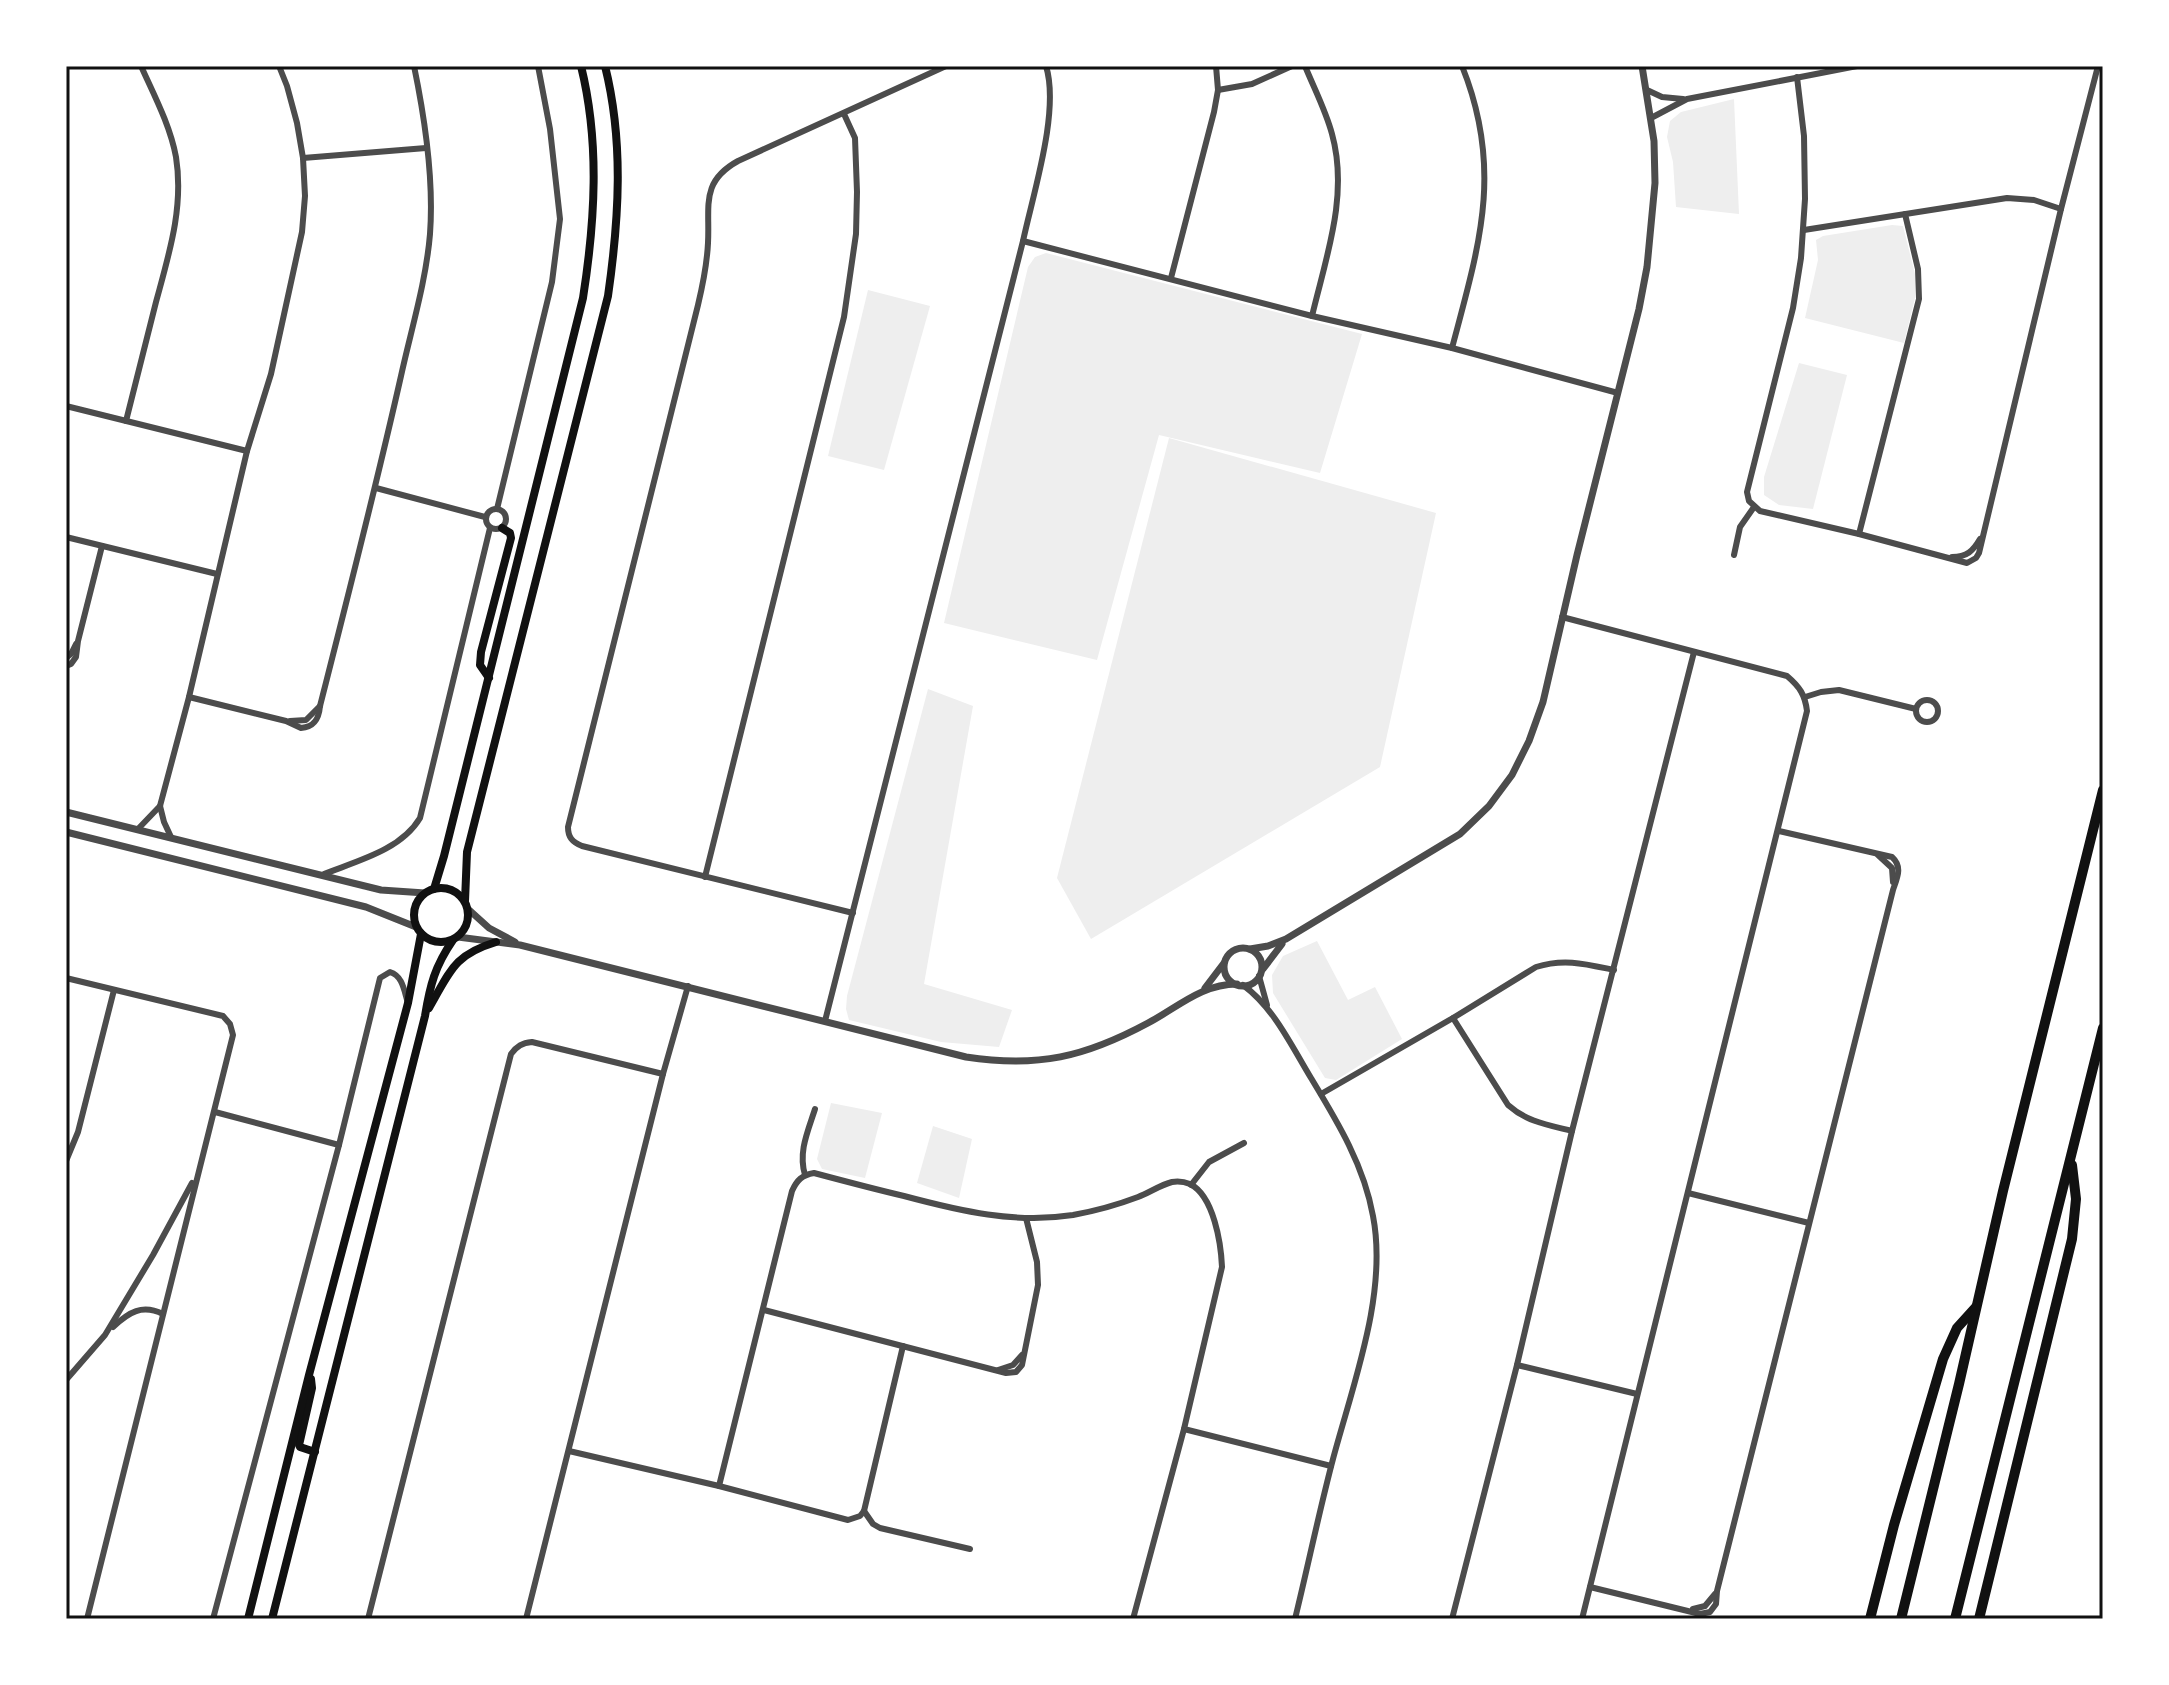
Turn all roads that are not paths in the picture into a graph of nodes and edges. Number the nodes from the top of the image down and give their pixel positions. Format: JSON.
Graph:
{"nodes":[{"id":1,"x":141,"y":66,"type":"edge"},
{"id":2,"x":279,"y":66,"type":"edge"},
{"id":3,"x":414,"y":66,"type":"edge"},
{"id":4,"x":538,"y":66,"type":"edge"},
{"id":5,"x":581,"y":66,"type":"edge"},
{"id":6,"x":605,"y":66,"type":"edge"},
{"id":7,"x":946,"y":66,"type":"edge"},
{"id":8,"x":1046,"y":66,"type":"edge"},
{"id":9,"x":1216,"y":66,"type":"edge"},
{"id":10,"x":1292,"y":66,"type":"edge"},
{"id":11,"x":1305,"y":66,"type":"edge"},
{"id":12,"x":1462,"y":66,"type":"edge"},
{"id":13,"x":1642,"y":66,"type":"edge"},
{"id":14,"x":1857,"y":66,"type":"edge"},
{"id":15,"x":2098,"y":66,"type":"edge"},
{"id":16,"x":1797,"y":77,"type":"junction"},
{"id":17,"x":1218,"y":90,"type":"junction"},
{"id":18,"x":1647,"y":90,"type":"junction"},
{"id":19,"x":1687,"y":99,"type":"junction"},
{"id":20,"x":844,"y":114,"type":"junction"},
{"id":21,"x":1651,"y":118,"type":"junction"},
{"id":22,"x":426,"y":148,"type":"junction"},
{"id":23,"x":303,"y":158,"type":"junction"},
{"id":24,"x":2061,"y":209,"type":"junction"},
{"id":25,"x":1905,"y":214,"type":"junction"},
{"id":26,"x":1804,"y":230,"type":"junction"},
{"id":27,"x":1023,"y":241,"type":"junction"},
{"id":28,"x":1171,"y":278,"type":"junction"},
{"id":29,"x":1312,"y":316,"type":"junction"},
{"id":30,"x":1452,"y":348,"type":"junction"},
{"id":31,"x":1618,"y":393,"type":"junction"},
{"id":32,"x":66,"y":406,"type":"edge"},
{"id":33,"x":126,"y":421,"type":"junction"},
{"id":34,"x":247,"y":451,"type":"junction"},
{"id":35,"x":376,"y":488,"type":"junction"},
{"id":36,"x":1754,"y":507,"type":"junction"},
{"id":37,"x":497,"y":509,"type":"junction"},
{"id":38,"x":485,"y":517,"type":"junction"},
{"id":39,"x":490,"y":528,"type":"junction"},
{"id":40,"x":502,"y":528,"type":"junction"},
{"id":41,"x":1859,"y":534,"type":"junction"},
{"id":42,"x":66,"y":537,"type":"edge"},
{"id":43,"x":102,"y":546,"type":"junction"},
{"id":44,"x":1734,"y":555,"type":"dead end"},
{"id":45,"x":217,"y":574,"type":"junction"},
{"id":46,"x":1562,"y":617,"type":"junction"},
{"id":47,"x":78,"y":641,"type":"junction"},
{"id":48,"x":1694,"y":652,"type":"junction"},
{"id":49,"x":66,"y":658,"type":"edge"},
{"id":50,"x":66,"y":666,"type":"edge"},
{"id":51,"x":489,"y":678,"type":"junction"},
{"id":52,"x":189,"y":697,"type":"junction"},
{"id":53,"x":1805,"y":697,"type":"junction"},
{"id":54,"x":1916,"y":709,"type":"dead end"},
{"id":55,"x":2103,"y":790,"type":"edge"},
{"id":56,"x":160,"y":806,"type":"junction"},
{"id":57,"x":66,"y":812,"type":"edge"},
{"id":58,"x":138,"y":829,"type":"junction"},
{"id":59,"x":1779,"y":831,"type":"junction"},
{"id":60,"x":66,"y":832,"type":"edge"},
{"id":61,"x":171,"y":837,"type":"junction"},
{"id":62,"x":324,"y":874,"type":"junction"},
{"id":63,"x":705,"y":877,"type":"junction"},
{"id":64,"x":429,"y":891,"type":"junction"},
{"id":65,"x":467,"y":905,"type":"junction"},
{"id":66,"x":853,"y":913,"type":"junction"},
{"id":67,"x":419,"y":931,"type":"junction"},
{"id":68,"x":455,"y":938,"type":"junction"},
{"id":69,"x":1286,"y":939,"type":"junction"},
{"id":70,"x":496,"y":942,"type":"junction"},
{"id":71,"x":520,"y":945,"type":"junction"},
{"id":72,"x":1250,"y":949,"type":"junction"},
{"id":73,"x":1224,"y":963,"type":"junction"},
{"id":74,"x":1614,"y":970,"type":"junction"},
{"id":75,"x":1261,"y":973,"type":"junction"},
{"id":76,"x":66,"y":978,"type":"edge"},
{"id":77,"x":1240,"y":985,"type":"junction"},
{"id":78,"x":688,"y":986,"type":"junction"},
{"id":79,"x":114,"y":990,"type":"junction"},
{"id":80,"x":1203,"y":990,"type":"junction"},
{"id":81,"x":408,"y":1003,"type":"junction"},
{"id":82,"x":1269,"y":1009,"type":"junction"},
{"id":83,"x":425,"y":1016,"type":"junction"},
{"id":84,"x":1453,"y":1018,"type":"junction"},
{"id":85,"x":825,"y":1021,"type":"junction"},
{"id":86,"x":2103,"y":1028,"type":"edge"},
{"id":87,"x":663,"y":1074,"type":"junction"},
{"id":88,"x":1321,"y":1094,"type":"junction"},
{"id":89,"x":815,"y":1109,"type":"dead end"},
{"id":90,"x":215,"y":1112,"type":"junction"},
{"id":91,"x":1572,"y":1131,"type":"junction"},
{"id":92,"x":1244,"y":1143,"type":"dead end"},
{"id":93,"x":339,"y":1145,"type":"junction"},
{"id":94,"x":2071,"y":1159,"type":"junction"},
{"id":95,"x":66,"y":1161,"type":"edge"},
{"id":96,"x":197,"y":1172,"type":"junction"},
{"id":97,"x":805,"y":1175,"type":"junction"},
{"id":98,"x":1191,"y":1185,"type":"junction"},
{"id":99,"x":1688,"y":1193,"type":"junction"},
{"id":100,"x":1026,"y":1218,"type":"junction"},
{"id":101,"x":1809,"y":1223,"type":"junction"},
{"id":102,"x":1976,"y":1307,"type":"junction"},
{"id":103,"x":764,"y":1310,"type":"junction"},
{"id":104,"x":163,"y":1314,"type":"junction"},
{"id":105,"x":105,"y":1335,"type":"junction"},
{"id":106,"x":903,"y":1346,"type":"junction"},
{"id":107,"x":1517,"y":1365,"type":"junction"},
{"id":108,"x":309,"y":1375,"type":"junction"},
{"id":109,"x":66,"y":1380,"type":"edge"},
{"id":110,"x":1637,"y":1394,"type":"junction"},
{"id":111,"x":1184,"y":1429,"type":"junction"},
{"id":112,"x":569,"y":1451,"type":"junction"},
{"id":113,"x":315,"y":1452,"type":"junction"},
{"id":114,"x":1331,"y":1466,"type":"junction"},
{"id":115,"x":719,"y":1486,"type":"junction"},
{"id":116,"x":864,"y":1511,"type":"junction"},
{"id":117,"x":970,"y":1549,"type":"dead end"},
{"id":118,"x":1590,"y":1587,"type":"junction"},
{"id":119,"x":87,"y":1619,"type":"edge"},
{"id":120,"x":213,"y":1619,"type":"edge"},
{"id":121,"x":248,"y":1619,"type":"edge"},
{"id":122,"x":272,"y":1619,"type":"edge"},
{"id":123,"x":368,"y":1619,"type":"edge"},
{"id":124,"x":526,"y":1619,"type":"edge"},
{"id":125,"x":1133,"y":1619,"type":"edge"},
{"id":126,"x":1295,"y":1619,"type":"edge"},
{"id":127,"x":1452,"y":1619,"type":"edge"},
{"id":128,"x":1582,"y":1619,"type":"edge"},
{"id":129,"x":1870,"y":1619,"type":"edge"},
{"id":130,"x":1901,"y":1619,"type":"edge"},
{"id":131,"x":1955,"y":1619,"type":"edge"},
{"id":132,"x":1979,"y":1619,"type":"edge"}],
"edges":[{"from":1,"to":33,"type":"street"},
{"from":2,"to":23,"type":"street"},
{"from":3,"to":22,"type":"street"},
{"from":4,"to":37,"type":"street"},
{"from":5,"to":51,"type":"main road"},
{"from":6,"to":65,"type":"main road"},
{"from":7,"to":20,"type":"street"},
{"from":8,"to":27,"type":"street"},
{"from":9,"to":17,"type":"street"},
{"from":10,"to":17,"type":"street"},
{"from":11,"to":29,"type":"street"},
{"from":12,"to":30,"type":"street"},
{"from":13,"to":18,"type":"street"},
{"from":14,"to":16,"type":"street"},
{"from":15,"to":24,"type":"street"},
{"from":16,"to":19,"type":"street"},
{"from":16,"to":26,"type":"street"},
{"from":17,"to":28,"type":"street"},
{"from":18,"to":19,"type":"street"},
{"from":18,"to":21,"type":"street"},
{"from":19,"to":21,"type":"street"},
{"from":20,"to":63,"type":"street"},
{"from":20,"to":63,"type":"street"},
{"from":21,"to":31,"type":"street"},
{"from":22,"to":23,"type":"street"},
{"from":22,"to":35,"type":"street"},
{"from":23,"to":34,"type":"street"},
{"from":24,"to":25,"type":"street"},
{"from":24,"to":41,"type":"street"},
{"from":25,"to":26,"type":"street"},
{"from":25,"to":41,"type":"street"},
{"from":26,"to":36,"type":"street"},
{"from":27,"to":28,"type":"street"},
{"from":27,"to":66,"type":"street"},
{"from":28,"to":29,"type":"street"},
{"from":29,"to":30,"type":"street"},
{"from":30,"to":31,"type":"street"},
{"from":31,"to":46,"type":"street"},
{"from":32,"to":33,"type":"street"},
{"from":33,"to":34,"type":"street"},
{"from":34,"to":45,"type":"street"},
{"from":35,"to":38,"type":"street"},
{"from":35,"to":52,"type":"street"},
{"from":36,"to":41,"type":"street"},
{"from":36,"to":44,"type":"street"},
{"from":37,"to":38,"type":"street"},
{"from":37,"to":40,"type":"street"},
{"from":38,"to":39,"type":"street"},
{"from":39,"to":40,"type":"street"},
{"from":39,"to":62,"type":"street"},
{"from":40,"to":51,"type":"main road"},
{"from":42,"to":43,"type":"street"},
{"from":43,"to":45,"type":"street"},
{"from":43,"to":47,"type":"street"},
{"from":45,"to":52,"type":"street"},
{"from":46,"to":48,"type":"street"},
{"from":46,"to":69,"type":"street"},
{"from":47,"to":49,"type":"street"},
{"from":47,"to":50,"type":"street"},
{"from":48,"to":53,"type":"street"},
{"from":48,"to":74,"type":"street"},
{"from":51,"to":64,"type":"main road"},
{"from":52,"to":56,"type":"street"},
{"from":53,"to":54,"type":"street"},
{"from":53,"to":59,"type":"street"},
{"from":55,"to":102,"type":"highway"},
{"from":56,"to":58,"type":"street"},
{"from":56,"to":61,"type":"street"},
{"from":57,"to":58,"type":"street"},
{"from":58,"to":61,"type":"street"},
{"from":59,"to":99,"type":"street"},
{"from":59,"to":101,"type":"street"},
{"from":60,"to":67,"type":"street"},
{"from":61,"to":62,"type":"street"},
{"from":62,"to":64,"type":"street"},
{"from":63,"to":66,"type":"street"},
{"from":64,"to":65,"type":"main road"},
{"from":64,"to":67,"type":"main road"},
{"from":65,"to":68,"type":"main road"},
{"from":65,"to":71,"type":"street"},
{"from":66,"to":85,"type":"street"},
{"from":67,"to":68,"type":"main road"},
{"from":67,"to":81,"type":"main road"},
{"from":68,"to":70,"type":"street"},
{"from":68,"to":83,"type":"main road"},
{"from":69,"to":72,"type":"street"},
{"from":69,"to":75,"type":"street"},
{"from":70,"to":71,"type":"street"},
{"from":70,"to":83,"type":"main road"},
{"from":71,"to":78,"type":"street"},
{"from":72,"to":73,"type":"street"},
{"from":72,"to":75,"type":"street"},
{"from":73,"to":77,"type":"street"},
{"from":73,"to":80,"type":"street"},
{"from":74,"to":84,"type":"street"},
{"from":74,"to":91,"type":"street"},
{"from":75,"to":77,"type":"street"},
{"from":75,"to":82,"type":"street"},
{"from":76,"to":79,"type":"street"},
{"from":77,"to":80,"type":"street"},
{"from":77,"to":82,"type":"street"},
{"from":78,"to":85,"type":"street"},
{"from":78,"to":87,"type":"street"},
{"from":79,"to":90,"type":"street"},
{"from":79,"to":95,"type":"street"},
{"from":80,"to":85,"type":"street"},
{"from":81,"to":93,"type":"street"},
{"from":81,"to":108,"type":"main road"},
{"from":82,"to":88,"type":"street"},
{"from":83,"to":113,"type":"main road"},
{"from":84,"to":88,"type":"street"},
{"from":84,"to":91,"type":"street"},
{"from":86,"to":94,"type":"highway"},
{"from":87,"to":112,"type":"street"},
{"from":87,"to":123,"type":"street"},
{"from":88,"to":114,"type":"street"},
{"from":89,"to":97,"type":"street"},
{"from":90,"to":93,"type":"street"},
{"from":90,"to":96,"type":"street"},
{"from":91,"to":107,"type":"street"},
{"from":92,"to":98,"type":"street"},
{"from":93,"to":120,"type":"street"},
{"from":94,"to":131,"type":"highway"},
{"from":94,"to":132,"type":"highway"},
{"from":96,"to":104,"type":"street"},
{"from":96,"to":105,"type":"street"},
{"from":97,"to":100,"type":"street"},
{"from":97,"to":103,"type":"street"},
{"from":98,"to":100,"type":"street"},
{"from":98,"to":111,"type":"street"},
{"from":99,"to":101,"type":"street"},
{"from":99,"to":110,"type":"street"},
{"from":100,"to":106,"type":"street"},
{"from":101,"to":118,"type":"street"},
{"from":102,"to":129,"type":"highway"},
{"from":102,"to":130,"type":"highway"},
{"from":103,"to":106,"type":"street"},
{"from":103,"to":115,"type":"street"},
{"from":104,"to":105,"type":"street"},
{"from":104,"to":119,"type":"street"},
{"from":105,"to":109,"type":"street"},
{"from":106,"to":116,"type":"street"},
{"from":107,"to":110,"type":"street"},
{"from":107,"to":127,"type":"street"},
{"from":108,"to":113,"type":"main road"},
{"from":108,"to":121,"type":"main road"},
{"from":110,"to":118,"type":"street"},
{"from":111,"to":114,"type":"street"},
{"from":111,"to":125,"type":"street"},
{"from":112,"to":115,"type":"street"},
{"from":112,"to":124,"type":"street"},
{"from":113,"to":122,"type":"main road"},
{"from":114,"to":126,"type":"street"},
{"from":115,"to":116,"type":"street"},
{"from":116,"to":117,"type":"street"},
{"from":118,"to":128,"type":"street"}]}
